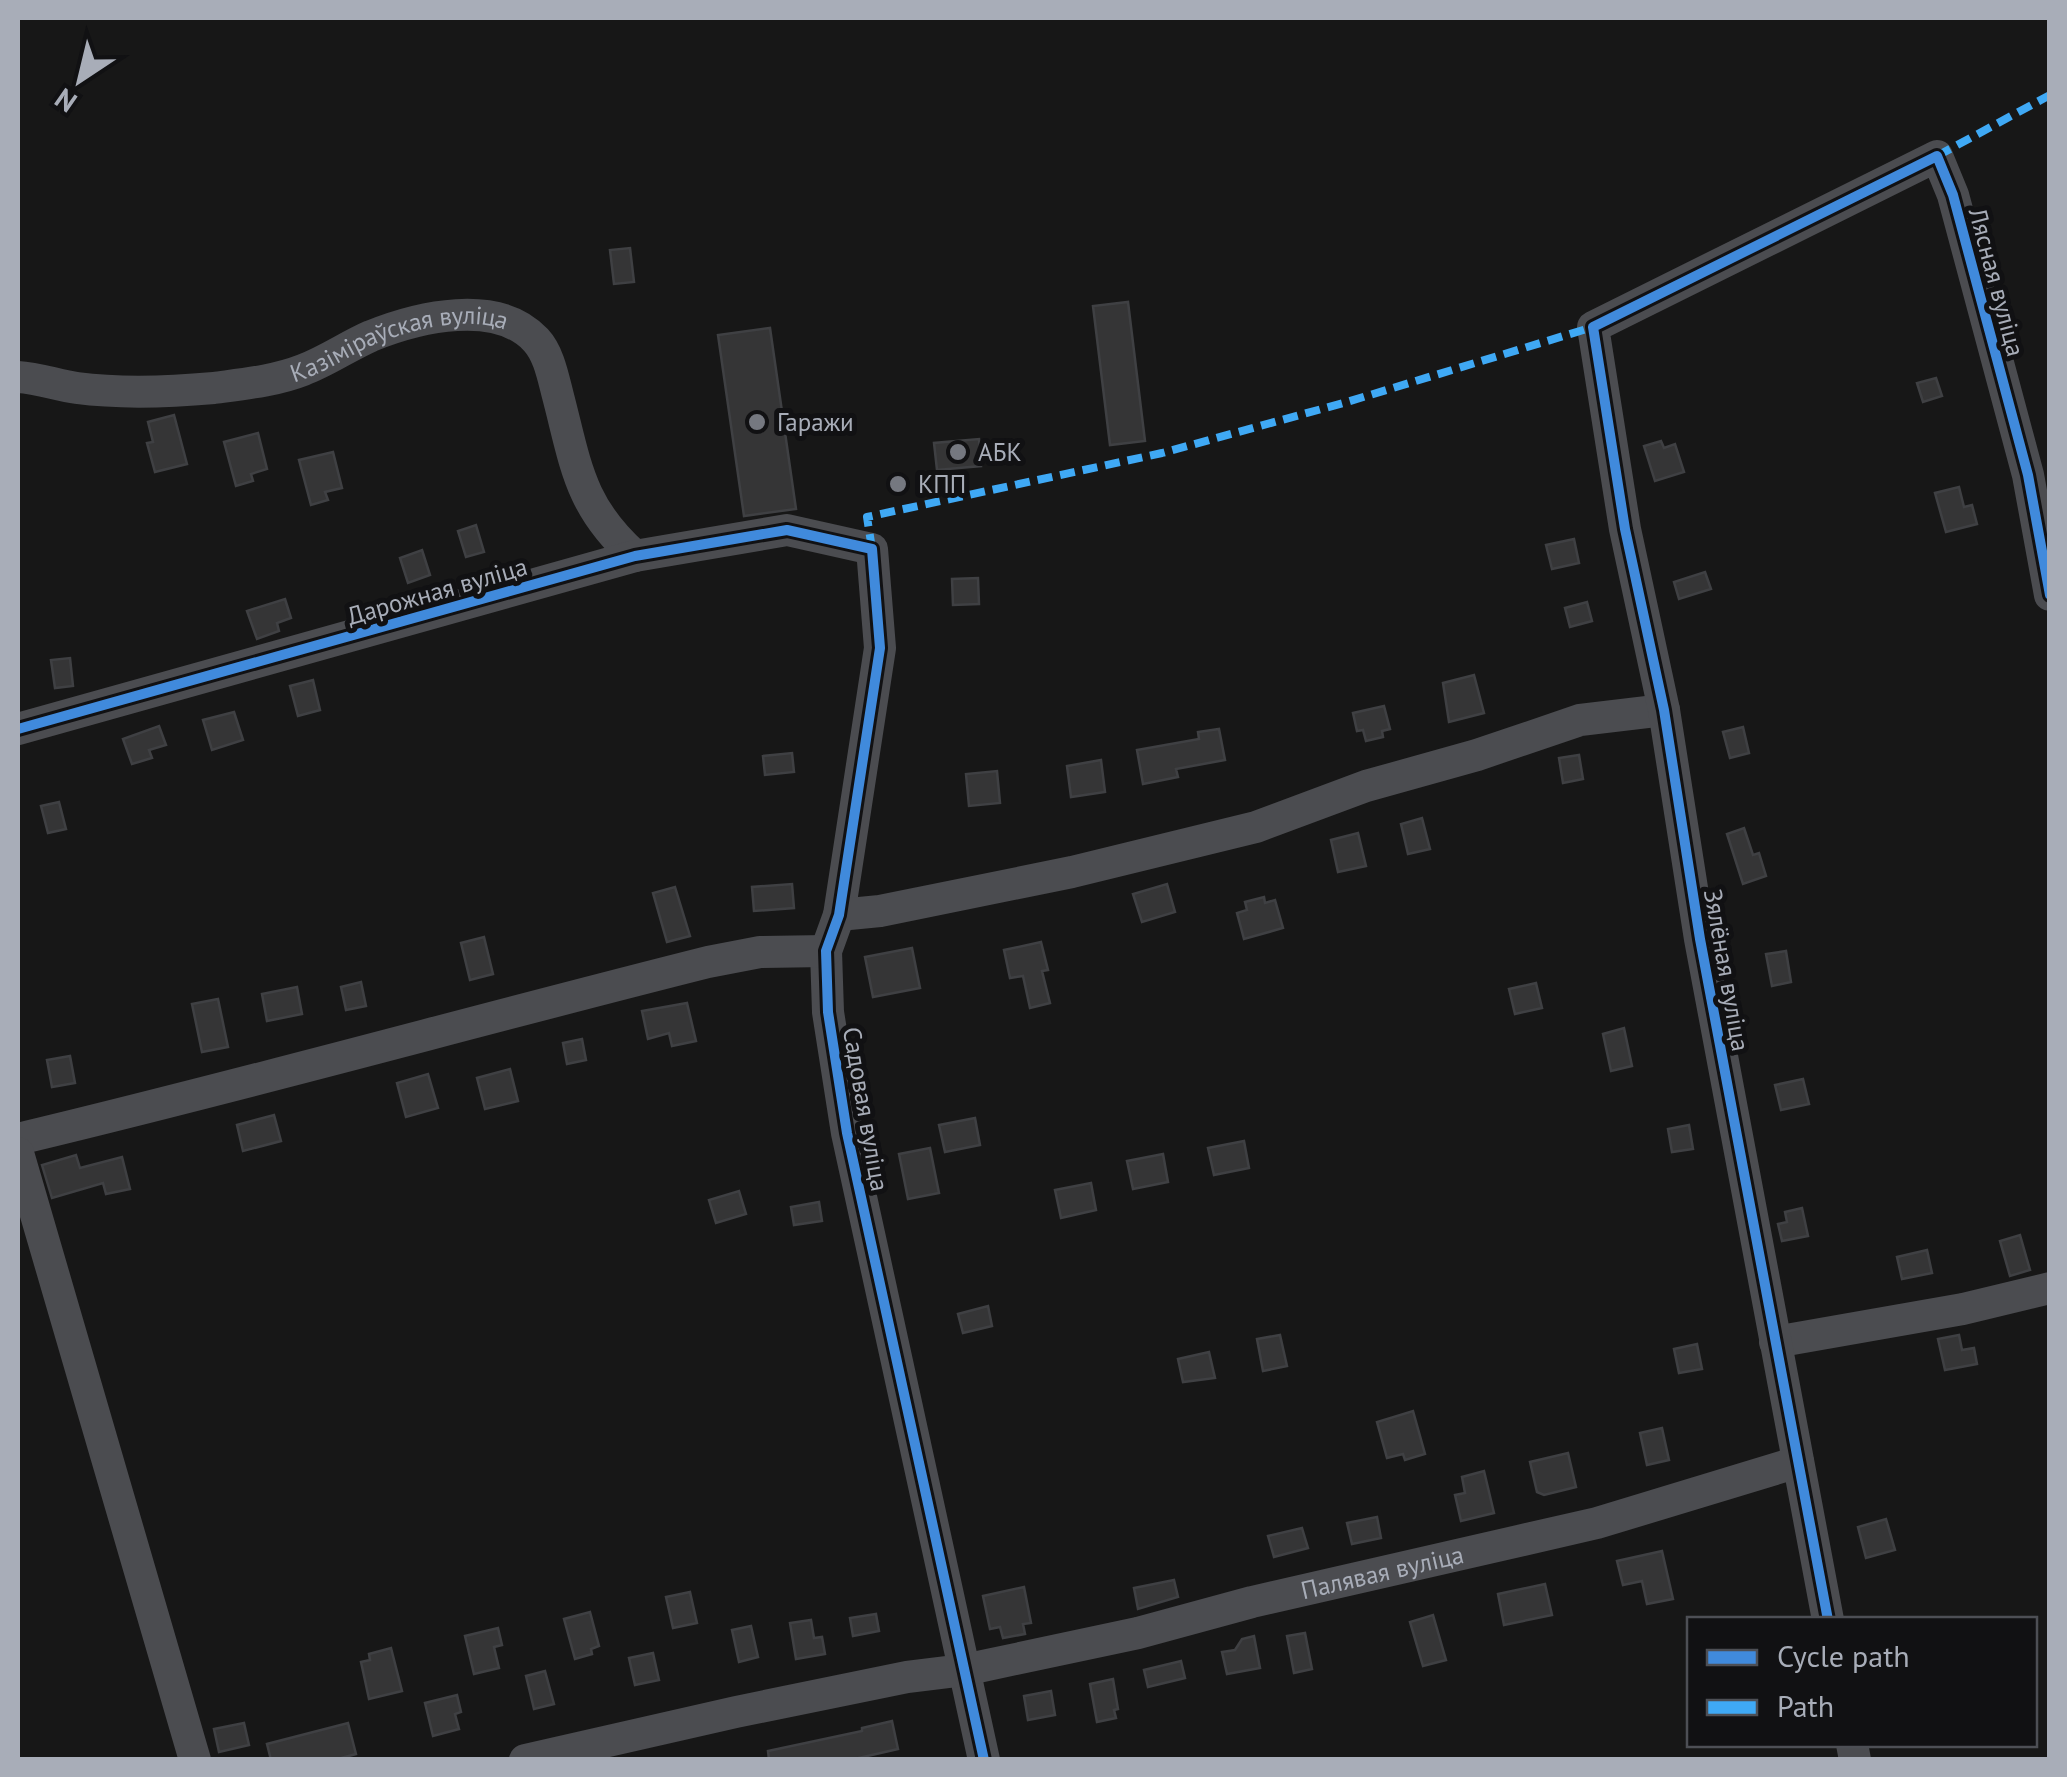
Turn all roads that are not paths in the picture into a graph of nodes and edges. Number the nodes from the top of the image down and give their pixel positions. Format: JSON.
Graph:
{"nodes":[{"id":1,"x":1593,"y":327,"type":"joint"},
{"id":2,"x":18,"y":377,"type":"edge"},
{"id":3,"x":872,"y":549,"type":"joint"},
{"id":4,"x":635,"y":556,"type":"junction"},
{"id":5,"x":2050,"y":596,"type":"edge"},
{"id":6,"x":1664,"y":710,"type":"junction"},
{"id":7,"x":18,"y":729,"type":"edge"},
{"id":8,"x":839,"y":915,"type":"junction"},
{"id":9,"x":826,"y":951,"type":"junction"},
{"id":10,"x":18,"y":1140,"type":"edge"},
{"id":11,"x":18,"y":1153,"type":"edge"},
{"id":12,"x":2050,"y":1288,"type":"edge"},
{"id":13,"x":1775,"y":1342,"type":"junction"},
{"id":14,"x":1798,"y":1462,"type":"junction"},
{"id":15,"x":1827,"y":1617,"type":"edge"},
{"id":16,"x":964,"y":1670,"type":"junction"},
{"id":17,"x":194,"y":1760,"type":"edge"},
{"id":18,"x":525,"y":1760,"type":"edge"},
{"id":19,"x":984,"y":1760,"type":"edge"}],
"edges":[{"from":1,"to":5,"type":"street","name":"Лясная вуліца"},
{"from":1,"to":6,"type":"street","name":"Зялёная вуліца"},
{"from":2,"to":4,"type":"street","name":"Казіміраўская вуліца"},
{"from":3,"to":4,"type":"street","name":"Дарожная вуліца"},
{"from":3,"to":8,"type":"street","name":"Садовая вуліца"},
{"from":4,"to":7,"type":"street","name":"Дарожная вуліца"},
{"from":6,"to":8,"type":"street"},
{"from":6,"to":13,"type":"street","name":"Зялёная вуліца"},
{"from":8,"to":9,"type":"street","name":"Садовая вуліца"},
{"from":9,"to":10,"type":"street"},
{"from":9,"to":16,"type":"street","name":"Садовая вуліца"},
{"from":11,"to":17,"type":"street"},
{"from":12,"to":13,"type":"street"},
{"from":13,"to":14,"type":"street","name":"Зялёная вуліца"},
{"from":14,"to":15,"type":"street","name":"Зялёная вуліца"},
{"from":14,"to":16,"type":"street","name":"Палявая вуліца"},
{"from":16,"to":18,"type":"street","name":"Палявая вуліца"},
{"from":16,"to":19,"type":"street"}]}
